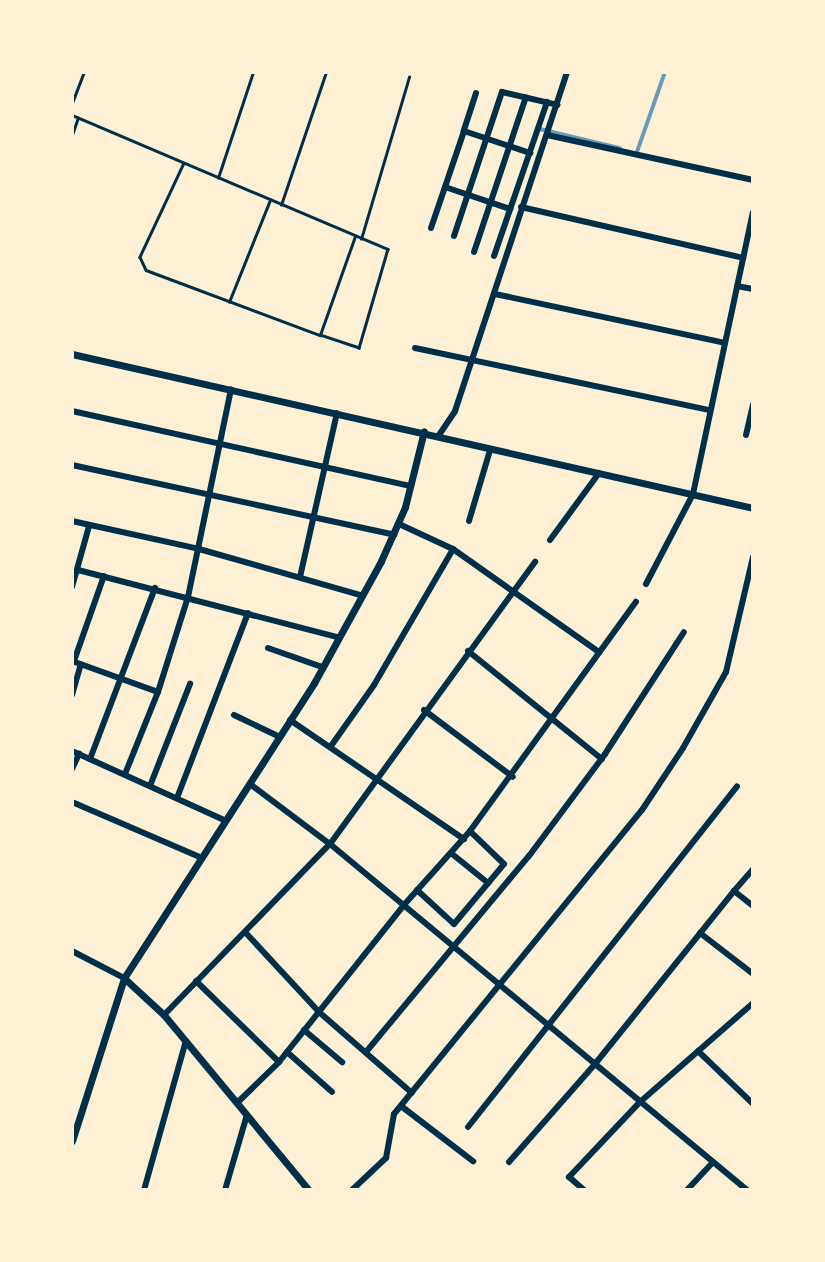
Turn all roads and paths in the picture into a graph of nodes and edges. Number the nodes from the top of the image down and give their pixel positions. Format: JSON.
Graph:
{"nodes":[{"id":1,"x":84,"y":72,"type":"edge"},
{"id":2,"x":253,"y":72,"type":"edge"},
{"id":3,"x":326,"y":72,"type":"edge"},
{"id":4,"x":566,"y":72,"type":"edge"},
{"id":5,"x":409,"y":77,"type":"dead end"},
{"id":6,"x":476,"y":93,"type":"dead end"},
{"id":7,"x":526,"y":97,"type":"junction"},
{"id":8,"x":547,"y":102,"type":"junction"},
{"id":9,"x":72,"y":103,"type":"edge"},
{"id":10,"x":558,"y":105,"type":"junction"},
{"id":11,"x":72,"y":115,"type":"edge"},
{"id":12,"x":78,"y":118,"type":"junction"},
{"id":13,"x":464,"y":131,"type":"junction"},
{"id":14,"x":548,"y":131,"type":"junction"},
{"id":15,"x":72,"y":135,"type":"edge"},
{"id":16,"x":487,"y":139,"type":"junction"},
{"id":17,"x":509,"y":147,"type":"junction"},
{"id":18,"x":530,"y":153,"type":"junction"},
{"id":19,"x":184,"y":163,"type":"junction"},
{"id":20,"x":218,"y":178,"type":"junction"},
{"id":21,"x":753,"y":180,"type":"edge"},
{"id":22,"x":445,"y":187,"type":"junction"},
{"id":23,"x":467,"y":195,"type":"junction"},
{"id":24,"x":270,"y":200,"type":"junction"},
{"id":25,"x":490,"y":203,"type":"junction"},
{"id":26,"x":281,"y":205,"type":"junction"},
{"id":27,"x":521,"y":207,"type":"junction"},
{"id":28,"x":510,"y":209,"type":"junction"},
{"id":29,"x":753,"y":212,"type":"edge"},
{"id":30,"x":431,"y":228,"type":"dead end"},
{"id":31,"x":355,"y":236,"type":"junction"},
{"id":32,"x":454,"y":236,"type":"dead end"},
{"id":33,"x":360,"y":239,"type":"junction"},
{"id":34,"x":474,"y":252,"type":"dead end"},
{"id":35,"x":494,"y":256,"type":"dead end"},
{"id":36,"x":743,"y":258,"type":"junction"},
{"id":37,"x":737,"y":286,"type":"junction"},
{"id":38,"x":753,"y":289,"type":"edge"},
{"id":39,"x":495,"y":294,"type":"junction"},
{"id":40,"x":229,"y":302,"type":"junction"},
{"id":41,"x":320,"y":335,"type":"junction"},
{"id":42,"x":724,"y":343,"type":"junction"},
{"id":43,"x":415,"y":348,"type":"dead end"},
{"id":44,"x":72,"y":354,"type":"edge"},
{"id":45,"x":470,"y":363,"type":"junction"},
{"id":46,"x":231,"y":389,"type":"junction"},
{"id":47,"x":753,"y":404,"type":"edge"},
{"id":48,"x":709,"y":410,"type":"junction"},
{"id":49,"x":72,"y":411,"type":"edge"},
{"id":50,"x":337,"y":413,"type":"junction"},
{"id":51,"x":424,"y":431,"type":"junction"},
{"id":52,"x":439,"y":435,"type":"junction"},
{"id":53,"x":746,"y":435,"type":"dead end"},
{"id":54,"x":219,"y":444,"type":"junction"},
{"id":55,"x":491,"y":450,"type":"junction"},
{"id":56,"x":72,"y":465,"type":"edge"},
{"id":57,"x":326,"y":467,"type":"junction"},
{"id":58,"x":598,"y":473,"type":"junction"},
{"id":59,"x":411,"y":486,"type":"junction"},
{"id":60,"x":693,"y":494,"type":"junction"},
{"id":61,"x":211,"y":496,"type":"junction"},
{"id":62,"x":753,"y":508,"type":"edge"},
{"id":63,"x":314,"y":518,"type":"junction"},
{"id":64,"x":469,"y":521,"type":"dead end"},
{"id":65,"x":72,"y":522,"type":"edge"},
{"id":66,"x":399,"y":524,"type":"junction"},
{"id":67,"x":89,"y":526,"type":"junction"},
{"id":68,"x":395,"y":535,"type":"junction"},
{"id":69,"x":550,"y":540,"type":"dead end"},
{"id":70,"x":199,"y":549,"type":"junction"},
{"id":71,"x":453,"y":549,"type":"junction"},
{"id":72,"x":753,"y":557,"type":"edge"},
{"id":73,"x":535,"y":562,"type":"dead end"},
{"id":74,"x":78,"y":569,"type":"junction"},
{"id":75,"x":104,"y":576,"type":"junction"},
{"id":76,"x":300,"y":577,"type":"junction"},
{"id":77,"x":646,"y":584,"type":"dead end"},
{"id":78,"x":72,"y":587,"type":"edge"},
{"id":79,"x":155,"y":588,"type":"junction"},
{"id":80,"x":513,"y":592,"type":"junction"},
{"id":81,"x":361,"y":595,"type":"junction"},
{"id":82,"x":188,"y":597,"type":"junction"},
{"id":83,"x":636,"y":603,"type":"dead end"},
{"id":84,"x":248,"y":613,"type":"junction"},
{"id":85,"x":684,"y":632,"type":"dead end"},
{"id":86,"x":338,"y":637,"type":"junction"},
{"id":87,"x":268,"y":649,"type":"dead end"},
{"id":88,"x":467,"y":651,"type":"junction"},
{"id":89,"x":598,"y":652,"type":"junction"},
{"id":90,"x":75,"y":662,"type":"edge"},
{"id":91,"x":322,"y":667,"type":"junction"},
{"id":92,"x":121,"y":678,"type":"junction"},
{"id":93,"x":190,"y":684,"type":"dead end"},
{"id":94,"x":158,"y":692,"type":"junction"},
{"id":95,"x":72,"y":695,"type":"edge"},
{"id":96,"x":424,"y":710,"type":"junction"},
{"id":97,"x":234,"y":715,"type":"dead end"},
{"id":98,"x":290,"y":720,"type":"junction"},
{"id":99,"x":551,"y":720,"type":"junction"},
{"id":100,"x":281,"y":737,"type":"junction"},
{"id":101,"x":331,"y":746,"type":"junction"},
{"id":102,"x":75,"y":752,"type":"edge"},
{"id":103,"x":90,"y":759,"type":"junction"},
{"id":104,"x":602,"y":759,"type":"junction"},
{"id":105,"x":72,"y":769,"type":"edge"},
{"id":106,"x":125,"y":774,"type":"junction"},
{"id":107,"x":376,"y":777,"type":"junction"},
{"id":108,"x":513,"y":777,"type":"junction"},
{"id":109,"x":250,"y":783,"type":"junction"},
{"id":110,"x":150,"y":786,"type":"junction"},
{"id":111,"x":737,"y":786,"type":"dead end"},
{"id":112,"x":177,"y":798,"type":"junction"},
{"id":113,"x":72,"y":802,"type":"edge"},
{"id":114,"x":224,"y":820,"type":"junction"},
{"id":115,"x":470,"y":831,"type":"junction"},
{"id":116,"x":464,"y":839,"type":"junction"},
{"id":117,"x":330,"y":844,"type":"junction"},
{"id":118,"x":451,"y":853,"type":"junction"},
{"id":119,"x":200,"y":858,"type":"junction"},
{"id":120,"x":753,"y":869,"type":"edge"},
{"id":121,"x":488,"y":883,"type":"junction"},
{"id":122,"x":417,"y":890,"type":"junction"},
{"id":123,"x":734,"y":891,"type":"junction"},
{"id":124,"x":480,"y":892,"type":"junction"},
{"id":125,"x":492,"y":902,"type":"junction"},
{"id":126,"x":403,"y":905,"type":"junction"},
{"id":127,"x":753,"y":906,"type":"edge"},
{"id":128,"x":245,"y":932,"type":"junction"},
{"id":129,"x":700,"y":933,"type":"junction"},
{"id":130,"x":455,"y":949,"type":"junction"},
{"id":131,"x":72,"y":951,"type":"edge"},
{"id":132,"x":753,"y":974,"type":"edge"},
{"id":133,"x":124,"y":978,"type":"junction"},
{"id":134,"x":196,"y":981,"type":"junction"},
{"id":135,"x":501,"y":986,"type":"junction"},
{"id":136,"x":753,"y":1003,"type":"edge"},
{"id":137,"x":319,"y":1012,"type":"junction"},
{"id":138,"x":164,"y":1015,"type":"junction"},
{"id":139,"x":550,"y":1027,"type":"junction"},
{"id":140,"x":304,"y":1030,"type":"junction"},
{"id":141,"x":186,"y":1041,"type":"junction"},
{"id":142,"x":698,"y":1051,"type":"junction"},
{"id":143,"x":286,"y":1052,"type":"junction"},
{"id":144,"x":366,"y":1052,"type":"junction"},
{"id":145,"x":279,"y":1062,"type":"junction"},
{"id":146,"x":342,"y":1062,"type":"dead end"},
{"id":147,"x":595,"y":1064,"type":"junction"},
{"id":148,"x":332,"y":1092,"type":"dead end"},
{"id":149,"x":412,"y":1093,"type":"junction"},
{"id":150,"x":640,"y":1101,"type":"junction"},
{"id":151,"x":237,"y":1103,"type":"junction"},
{"id":152,"x":753,"y":1104,"type":"edge"},
{"id":153,"x":401,"y":1106,"type":"junction"},
{"id":154,"x":247,"y":1115,"type":"junction"},
{"id":155,"x":74,"y":1126,"type":"edge"},
{"id":156,"x":468,"y":1127,"type":"dead end"},
{"id":157,"x":72,"y":1140,"type":"edge"},
{"id":158,"x":473,"y":1161,"type":"dead end"},
{"id":159,"x":509,"y":1162,"type":"dead end"},
{"id":160,"x":713,"y":1162,"type":"junction"},
{"id":161,"x":307,"y":1189,"type":"edge"},
{"id":162,"x":144,"y":1190,"type":"edge"},
{"id":163,"x":225,"y":1190,"type":"edge"},
{"id":164,"x":352,"y":1190,"type":"edge"},
{"id":165,"x":584,"y":1190,"type":"edge"},
{"id":166,"x":687,"y":1190,"type":"edge"},
{"id":167,"x":747,"y":1190,"type":"edge"}],
"edges":[{"from":1,"to":9,"type":"lane"},
{"from":2,"to":20,"type":"lane"},
{"from":3,"to":26,"type":"lane"},
{"from":4,"to":10,"type":"street"},
{"from":5,"to":33,"type":"lane"},
{"from":6,"to":13,"type":"street"},
{"from":7,"to":8,"type":"street"},
{"from":7,"to":16,"type":"street"},
{"from":7,"to":17,"type":"street"},
{"from":8,"to":10,"type":"street"},
{"from":8,"to":18,"type":"street"},
{"from":10,"to":14,"type":"street"},
{"from":11,"to":12,"type":"lane"},
{"from":12,"to":15,"type":"lane"},
{"from":12,"to":19,"type":"lane"},
{"from":13,"to":16,"type":"street"},
{"from":13,"to":22,"type":"street"},
{"from":14,"to":21,"type":"street"},
{"from":14,"to":27,"type":"street"},
{"from":16,"to":17,"type":"street"},
{"from":16,"to":23,"type":"street"},
{"from":17,"to":18,"type":"street"},
{"from":17,"to":25,"type":"street"},
{"from":18,"to":28,"type":"street"},
{"from":19,"to":20,"type":"lane"},
{"from":19,"to":40,"type":"lane"},
{"from":20,"to":24,"type":"lane"},
{"from":22,"to":23,"type":"street"},
{"from":22,"to":30,"type":"street"},
{"from":23,"to":25,"type":"street"},
{"from":23,"to":32,"type":"street"},
{"from":24,"to":26,"type":"lane"},
{"from":24,"to":40,"type":"lane"},
{"from":25,"to":28,"type":"street"},
{"from":25,"to":34,"type":"street"},
{"from":26,"to":31,"type":"lane"},
{"from":27,"to":36,"type":"street"},
{"from":27,"to":39,"type":"street"},
{"from":28,"to":35,"type":"street"},
{"from":29,"to":36,"type":"street"},
{"from":31,"to":33,"type":"lane"},
{"from":31,"to":41,"type":"lane"},
{"from":33,"to":41,"type":"lane"},
{"from":36,"to":37,"type":"street"},
{"from":37,"to":38,"type":"street"},
{"from":37,"to":42,"type":"street"},
{"from":39,"to":42,"type":"street"},
{"from":39,"to":45,"type":"street"},
{"from":40,"to":41,"type":"lane"},
{"from":42,"to":48,"type":"street"},
{"from":43,"to":45,"type":"street"},
{"from":44,"to":46,"type":"street"},
{"from":45,"to":48,"type":"street"},
{"from":45,"to":52,"type":"street"},
{"from":46,"to":50,"type":"street"},
{"from":46,"to":54,"type":"street"},
{"from":47,"to":53,"type":"street"},
{"from":48,"to":60,"type":"street"},
{"from":49,"to":54,"type":"street"},
{"from":50,"to":51,"type":"street"},
{"from":50,"to":57,"type":"street"},
{"from":51,"to":52,"type":"street"},
{"from":51,"to":59,"type":"street"},
{"from":52,"to":55,"type":"street"},
{"from":54,"to":57,"type":"street"},
{"from":54,"to":61,"type":"street"},
{"from":55,"to":58,"type":"street"},
{"from":55,"to":64,"type":"street"},
{"from":56,"to":61,"type":"street"},
{"from":57,"to":59,"type":"street"},
{"from":57,"to":63,"type":"street"},
{"from":58,"to":60,"type":"street"},
{"from":58,"to":69,"type":"street"},
{"from":59,"to":66,"type":"street"},
{"from":60,"to":62,"type":"street"},
{"from":60,"to":77,"type":"street"},
{"from":61,"to":63,"type":"street"},
{"from":61,"to":70,"type":"street"},
{"from":63,"to":68,"type":"street"},
{"from":63,"to":76,"type":"street"},
{"from":65,"to":67,"type":"street"},
{"from":66,"to":68,"type":"street"},
{"from":66,"to":71,"type":"street"},
{"from":67,"to":70,"type":"street"},
{"from":67,"to":74,"type":"street"},
{"from":68,"to":81,"type":"street"},
{"from":70,"to":76,"type":"street"},
{"from":70,"to":82,"type":"street"},
{"from":71,"to":80,"type":"street"},
{"from":71,"to":101,"type":"street"},
{"from":72,"to":135,"type":"street"},
{"from":73,"to":80,"type":"street"},
{"from":74,"to":75,"type":"street"},
{"from":74,"to":78,"type":"street"},
{"from":75,"to":79,"type":"street"},
{"from":75,"to":90,"type":"street"},
{"from":76,"to":81,"type":"street"},
{"from":79,"to":82,"type":"street"},
{"from":79,"to":92,"type":"street"},
{"from":80,"to":88,"type":"street"},
{"from":80,"to":89,"type":"street"},
{"from":81,"to":86,"type":"street"},
{"from":82,"to":84,"type":"street"},
{"from":82,"to":94,"type":"street"},
{"from":83,"to":89,"type":"street"},
{"from":84,"to":86,"type":"street"},
{"from":84,"to":112,"type":"street"},
{"from":85,"to":104,"type":"street"},
{"from":86,"to":91,"type":"street"},
{"from":87,"to":91,"type":"street"},
{"from":88,"to":96,"type":"street"},
{"from":88,"to":99,"type":"street"},
{"from":89,"to":99,"type":"street"},
{"from":90,"to":92,"type":"street"},
{"from":90,"to":95,"type":"street"},
{"from":91,"to":98,"type":"street"},
{"from":92,"to":94,"type":"street"},
{"from":92,"to":103,"type":"street"},
{"from":93,"to":110,"type":"street"},
{"from":94,"to":106,"type":"street"},
{"from":96,"to":107,"type":"street"},
{"from":96,"to":108,"type":"street"},
{"from":97,"to":100,"type":"street"},
{"from":98,"to":100,"type":"street"},
{"from":98,"to":101,"type":"street"},
{"from":99,"to":104,"type":"street"},
{"from":99,"to":108,"type":"street"},
{"from":100,"to":109,"type":"street"},
{"from":101,"to":107,"type":"street"},
{"from":102,"to":103,"type":"street"},
{"from":102,"to":105,"type":"street"},
{"from":103,"to":106,"type":"street"},
{"from":104,"to":125,"type":"street"},
{"from":106,"to":110,"type":"street"},
{"from":107,"to":116,"type":"street"},
{"from":107,"to":117,"type":"street"},
{"from":108,"to":115,"type":"street"},
{"from":109,"to":114,"type":"street"},
{"from":109,"to":117,"type":"street"},
{"from":110,"to":112,"type":"street"},
{"from":111,"to":139,"type":"street"},
{"from":112,"to":114,"type":"street"},
{"from":113,"to":119,"type":"street"},
{"from":114,"to":119,"type":"street"},
{"from":115,"to":116,"type":"street"},
{"from":115,"to":121,"type":"street"},
{"from":116,"to":118,"type":"street"},
{"from":117,"to":126,"type":"street"},
{"from":117,"to":128,"type":"street"},
{"from":118,"to":121,"type":"street"},
{"from":118,"to":122,"type":"street"},
{"from":119,"to":133,"type":"street"},
{"from":120,"to":123,"type":"street"},
{"from":121,"to":124,"type":"street"},
{"from":122,"to":124,"type":"street"},
{"from":122,"to":126,"type":"street"},
{"from":123,"to":127,"type":"street"},
{"from":123,"to":129,"type":"street"},
{"from":124,"to":125,"type":"street"},
{"from":125,"to":130,"type":"street"},
{"from":126,"to":130,"type":"street"},
{"from":126,"to":137,"type":"street"},
{"from":128,"to":134,"type":"street"},
{"from":128,"to":137,"type":"street"},
{"from":129,"to":132,"type":"street"},
{"from":129,"to":147,"type":"street"},
{"from":130,"to":135,"type":"street"},
{"from":130,"to":144,"type":"street"},
{"from":131,"to":133,"type":"street"},
{"from":133,"to":138,"type":"street"},
{"from":133,"to":155,"type":"street"},
{"from":134,"to":138,"type":"street"},
{"from":134,"to":145,"type":"street"},
{"from":135,"to":139,"type":"street"},
{"from":135,"to":149,"type":"street"},
{"from":136,"to":142,"type":"street"},
{"from":137,"to":140,"type":"street"},
{"from":137,"to":144,"type":"street"},
{"from":138,"to":141,"type":"street"},
{"from":139,"to":147,"type":"street"},
{"from":139,"to":156,"type":"street"},
{"from":140,"to":143,"type":"street"},
{"from":140,"to":146,"type":"street"},
{"from":141,"to":151,"type":"street"},
{"from":141,"to":162,"type":"street"},
{"from":142,"to":150,"type":"street"},
{"from":142,"to":152,"type":"street"},
{"from":143,"to":145,"type":"street"},
{"from":143,"to":148,"type":"street"},
{"from":144,"to":149,"type":"street"},
{"from":145,"to":151,"type":"street"},
{"from":147,"to":150,"type":"street"},
{"from":147,"to":159,"type":"street"},
{"from":149,"to":153,"type":"street"},
{"from":150,"to":160,"type":"street"},
{"from":150,"to":165,"type":"street"},
{"from":151,"to":154,"type":"street"},
{"from":153,"to":158,"type":"street"},
{"from":153,"to":164,"type":"street"},
{"from":154,"to":161,"type":"street"},
{"from":154,"to":163,"type":"street"},
{"from":155,"to":157,"type":"street"},
{"from":160,"to":166,"type":"street"},
{"from":160,"to":167,"type":"street"}]}
